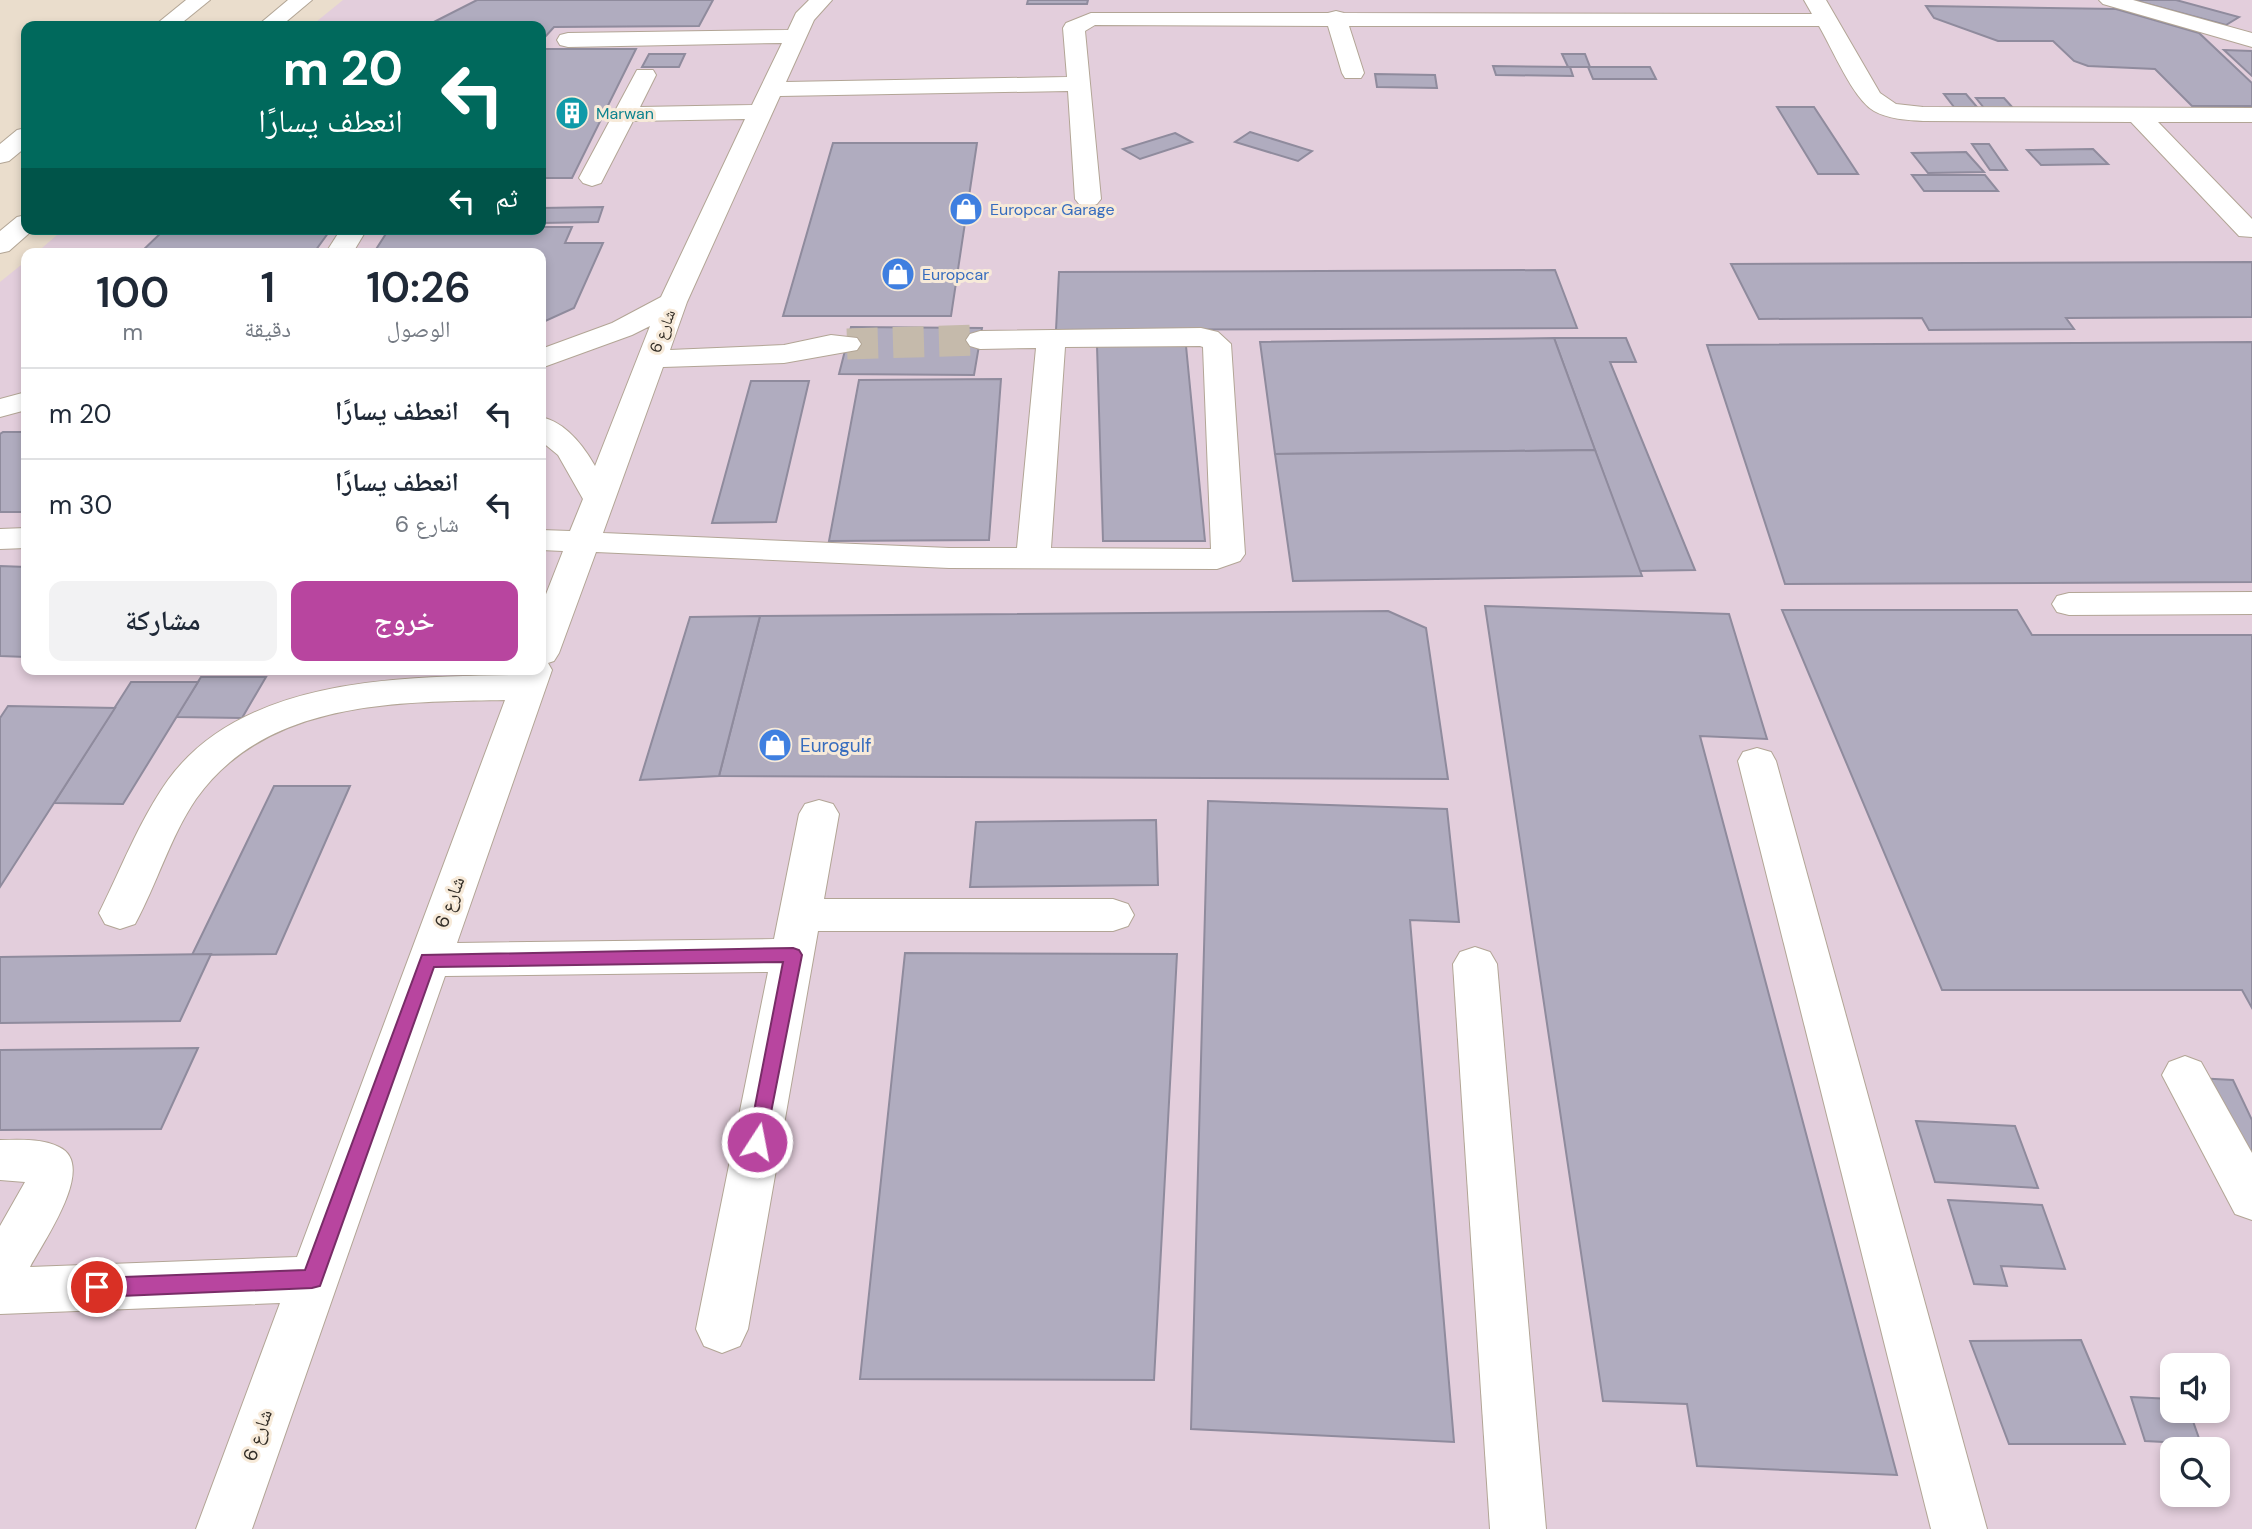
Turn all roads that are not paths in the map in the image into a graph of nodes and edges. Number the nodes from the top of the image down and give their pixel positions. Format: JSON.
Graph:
{"nodes":[{"id":1,"x":199,"y":0,"type":"edge"},
{"id":2,"x":301,"y":0,"type":"edge"},
{"id":3,"x":2110,"y":0,"type":"edge"},
{"id":4,"x":1820,"y":10,"type":"edge"},
{"id":5,"x":806,"y":13,"type":"edge"},
{"id":6,"x":1336,"y":17,"type":"junction"},
{"id":7,"x":172,"y":21,"type":"edge"},
{"id":8,"x":274,"y":21,"type":"edge"},
{"id":9,"x":568,"y":40,"type":"dead end"},
{"id":10,"x":2252,"y":40,"type":"edge"},
{"id":11,"x":1353,"y":72,"type":"dead end"},
{"id":12,"x":645,"y":75,"type":"dead end"},
{"id":13,"x":1079,"y":84,"type":"junction"},
{"id":14,"x":766,"y":100,"type":"junction"},
{"id":15,"x":624,"y":114,"type":"junction"},
{"id":16,"x":2137,"y":114,"type":"junction"},
{"id":17,"x":2252,"y":115,"type":"edge"},
{"id":18,"x":21,"y":139,"type":"edge"},
{"id":19,"x":0,"y":156,"type":"edge"},
{"id":20,"x":592,"y":178,"type":"dead end"},
{"id":21,"x":1088,"y":199,"type":"dead end"},
{"id":22,"x":21,"y":227,"type":"edge"},
{"id":23,"x":2248,"y":230,"type":"dead end"},
{"id":24,"x":0,"y":245,"type":"edge"},
{"id":25,"x":673,"y":302,"type":"junction"},
{"id":26,"x":1051,"y":339,"type":"junction"},
{"id":27,"x":979,"y":340,"type":"tunnel mouth"},
{"id":28,"x":839,"y":344,"type":"tunnel mouth"},
{"id":29,"x":656,"y":345,"type":"junction"},
{"id":30,"x":546,"y":357,"type":"edge"},
{"id":31,"x":21,"y":402,"type":"edge"},
{"id":32,"x":0,"y":408,"type":"edge"},
{"id":33,"x":546,"y":430,"type":"edge"},
{"id":34,"x":598,"y":496,"type":"junction"},
{"id":35,"x":0,"y":538,"type":"edge"},
{"id":36,"x":21,"y":538,"type":"edge"},
{"id":37,"x":546,"y":540,"type":"edge"},
{"id":38,"x":582,"y":541,"type":"junction"},
{"id":39,"x":1033,"y":560,"type":"junction"},
{"id":40,"x":2252,"y":603,"type":"edge"},
{"id":41,"x":2069,"y":604,"type":"dead end"},
{"id":42,"x":546,"y":638,"type":"edge"},
{"id":43,"x":499,"y":675,"type":"edge"},
{"id":44,"x":532,"y":675,"type":"edge"},
{"id":45,"x":1757,"y":761,"type":"dead end"},
{"id":46,"x":819,"y":814,"type":"dead end"},
{"id":47,"x":120,"y":913,"type":"dead end"},
{"id":48,"x":1113,"y":915,"type":"dead end"},
{"id":49,"x":796,"y":935,"type":"junction"},
{"id":50,"x":428,"y":960,"type":"junction"},
{"id":51,"x":1475,"y":964,"type":"dead end"},
{"id":52,"x":2185,"y":1075,"type":"dead end"},
{"id":53,"x":0,"y":1160,"type":"edge"},
{"id":54,"x":2252,"y":1199,"type":"edge"},
{"id":55,"x":0,"y":1273,"type":"edge"},
{"id":56,"x":312,"y":1279,"type":"junction"},
{"id":57,"x":0,"y":1291,"type":"edge"},
{"id":58,"x":722,"y":1329,"type":"dead end"},
{"id":59,"x":224,"y":1529,"type":"edge"},
{"id":60,"x":1518,"y":1529,"type":"edge"},
{"id":61,"x":1959,"y":1529,"type":"edge"}],
"edges":[{"from":1,"to":7,"type":"street"},
{"from":2,"to":8,"type":"street"},
{"from":3,"to":10,"type":"street"},
{"from":4,"to":6,"type":"street"},
{"from":4,"to":16,"type":"street"},
{"from":5,"to":9,"type":"street"},
{"from":5,"to":14,"type":"street","name":"شارع 6"},
{"from":6,"to":11,"type":"street"},
{"from":6,"to":13,"type":"street"},
{"from":12,"to":15,"type":"street"},
{"from":13,"to":14,"type":"street"},
{"from":13,"to":21,"type":"street"},
{"from":14,"to":15,"type":"street"},
{"from":14,"to":25,"type":"street","name":"شارع 6"},
{"from":15,"to":20,"type":"street"},
{"from":16,"to":17,"type":"street"},
{"from":16,"to":23,"type":"street"},
{"from":18,"to":19,"type":"street"},
{"from":22,"to":24,"type":"street"},
{"from":25,"to":29,"type":"street","name":"شارع 6"},
{"from":25,"to":30,"type":"street"},
{"from":26,"to":27,"type":"street"},
{"from":26,"to":39,"type":"street"},
{"from":26,"to":39,"type":"street"},
{"from":28,"to":29,"type":"street"},
{"from":29,"to":34,"type":"street","name":"شارع 6"},
{"from":31,"to":32,"type":"street"},
{"from":33,"to":34,"type":"street"},
{"from":34,"to":38,"type":"street","name":"شارع 6"},
{"from":35,"to":36,"type":"street"},
{"from":37,"to":38,"type":"street"},
{"from":38,"to":39,"type":"street"},
{"from":38,"to":42,"type":"street","name":"شارع 6"},
{"from":40,"to":41,"type":"street"},
{"from":43,"to":47,"type":"street"},
{"from":44,"to":50,"type":"street","name":"شارع 6"},
{"from":45,"to":61,"type":"street"},
{"from":46,"to":49,"type":"street"},
{"from":48,"to":49,"type":"street"},
{"from":49,"to":50,"type":"street"},
{"from":49,"to":58,"type":"street"},
{"from":50,"to":56,"type":"street","name":"شارع 6"},
{"from":51,"to":60,"type":"street"},
{"from":52,"to":54,"type":"street"},
{"from":53,"to":55,"type":"street"},
{"from":56,"to":57,"type":"street"},
{"from":56,"to":59,"type":"street","name":"شارع 6"}]}
